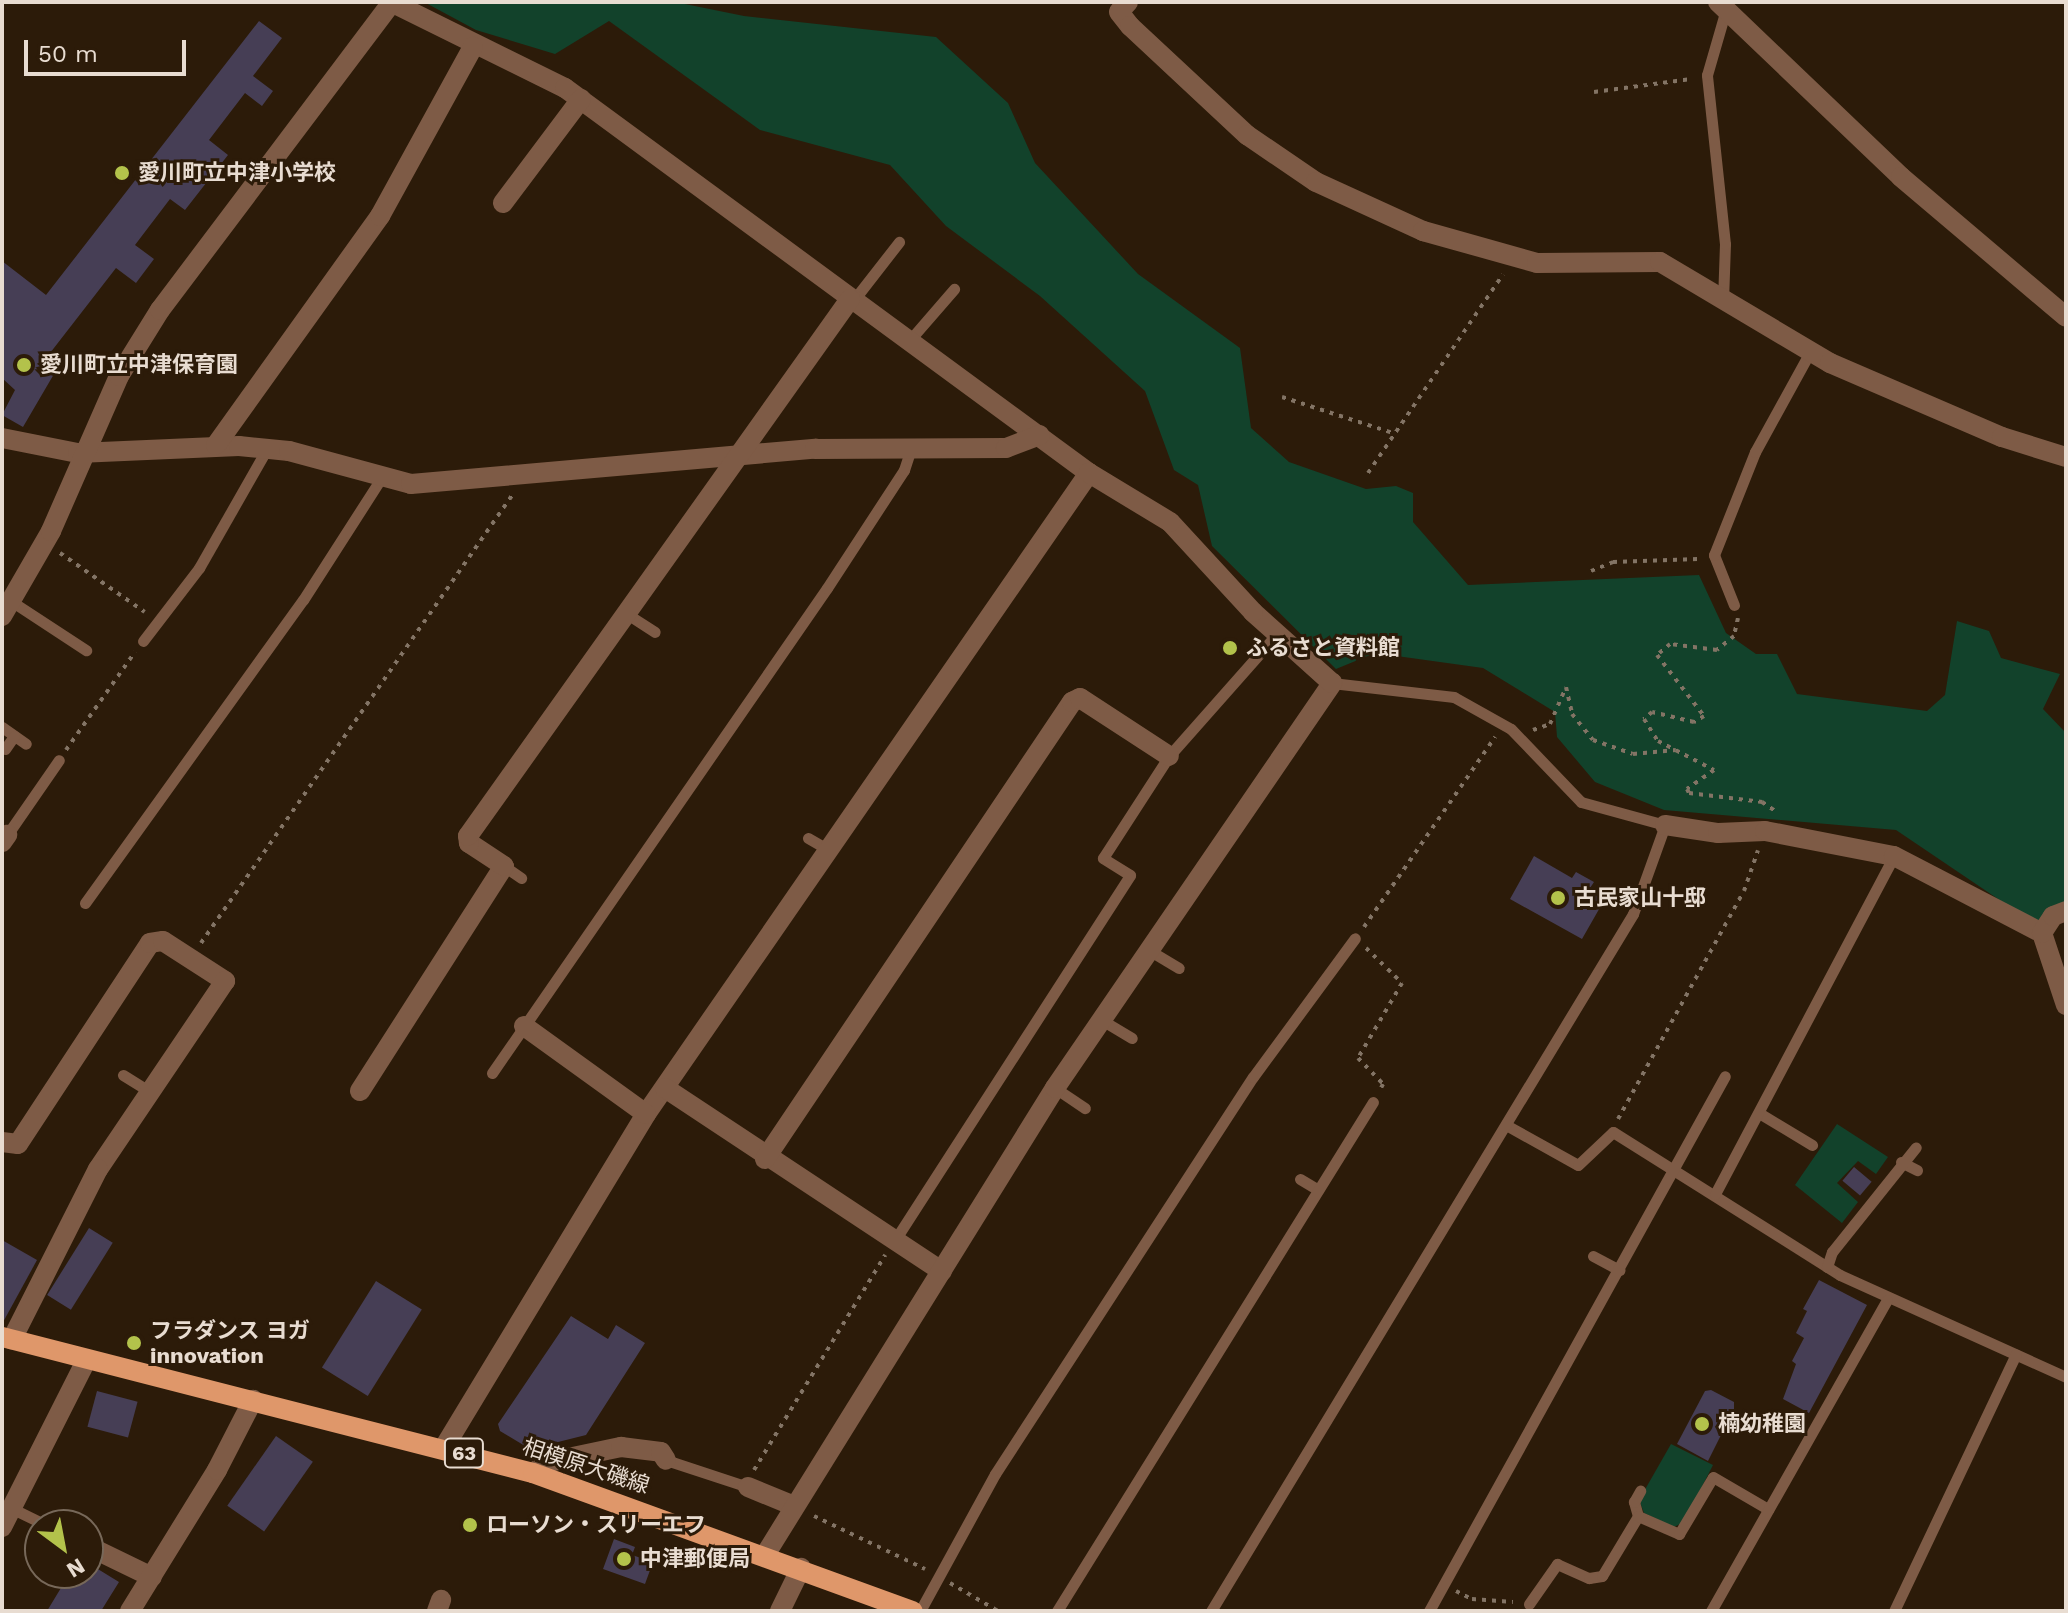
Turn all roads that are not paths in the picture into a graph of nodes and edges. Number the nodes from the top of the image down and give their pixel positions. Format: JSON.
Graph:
{"nodes":[{"id":1,"x":391,"y":2,"type":"edge"},
{"id":2,"x":1116,"y":5,"type":"edge"},
{"id":3,"x":1722,"y":6,"type":"edge"},
{"id":4,"x":473,"y":47,"type":"junction"},
{"id":5,"x":581,"y":99,"type":"junction"},
{"id":6,"x":514,"y":197,"type":"dead end"},
{"id":7,"x":899,"y":248,"type":"dead end"},
{"id":8,"x":954,"y":289,"type":"dead end"},
{"id":9,"x":851,"y":300,"type":"junction"},
{"id":10,"x":1722,"y":303,"type":"junction"},
{"id":11,"x":2066,"y":317,"type":"edge"},
{"id":12,"x":909,"y":341,"type":"junction"},
{"id":13,"x":1810,"y":352,"type":"junction"},
{"id":14,"x":1040,"y":435,"type":"junction"},
{"id":15,"x":2,"y":438,"type":"edge"},
{"id":16,"x":216,"y":445,"type":"junction"},
{"id":17,"x":912,"y":445,"type":"junction"},
{"id":18,"x":267,"y":449,"type":"junction"},
{"id":19,"x":87,"y":450,"type":"junction"},
{"id":20,"x":736,"y":455,"type":"junction"},
{"id":21,"x":2066,"y":457,"type":"edge"},
{"id":22,"x":1089,"y":473,"type":"junction"},
{"id":23,"x":382,"y":477,"type":"junction"},
{"id":24,"x":1734,"y":605,"type":"road end"},
{"id":25,"x":7,"y":608,"type":"edge"},
{"id":26,"x":627,"y":614,"type":"junction"},
{"id":27,"x":655,"y":632,"type":"dead end"},
{"id":28,"x":1277,"y":634,"type":"junction"},
{"id":29,"x":143,"y":641,"type":"road end"},
{"id":30,"x":86,"y":650,"type":"dead end"},
{"id":31,"x":1332,"y":683,"type":"junction"},
{"id":32,"x":2,"y":727,"type":"edge"},
{"id":33,"x":14,"y":736,"type":"junction"},
{"id":34,"x":26,"y":744,"type":"dead end"},
{"id":35,"x":5,"y":749,"type":"dead end"},
{"id":36,"x":1169,"y":756,"type":"junction"},
{"id":37,"x":59,"y":760,"type":"road end"},
{"id":38,"x":1665,"y":825,"type":"junction"},
{"id":39,"x":808,"y":838,"type":"dead end"},
{"id":40,"x":4,"y":839,"type":"edge"},
{"id":41,"x":829,"y":850,"type":"junction"},
{"id":42,"x":1894,"y":856,"type":"junction"},
{"id":43,"x":85,"y":903,"type":"dead end"},
{"id":44,"x":2066,"y":911,"type":"edge"},
{"id":45,"x":2042,"y":933,"type":"junction"},
{"id":46,"x":1355,"y":938,"type":"road end"},
{"id":47,"x":1147,"y":949,"type":"junction"},
{"id":48,"x":1179,"y":968,"type":"dead end"},
{"id":49,"x":2066,"y":1005,"type":"edge"},
{"id":50,"x":1100,"y":1019,"type":"junction"},
{"id":51,"x":524,"y":1026,"type":"junction"},
{"id":52,"x":1132,"y":1038,"type":"dead end"},
{"id":53,"x":492,"y":1073,"type":"dead end"},
{"id":54,"x":123,"y":1075,"type":"dead end"},
{"id":55,"x":1725,"y":1076,"type":"dead end"},
{"id":56,"x":363,"y":1077,"type":"dead end"},
{"id":57,"x":665,"y":1088,"type":"junction"},
{"id":58,"x":1055,"y":1088,"type":"junction"},
{"id":59,"x":150,"y":1092,"type":"junction"},
{"id":60,"x":1373,"y":1102,"type":"road end"},
{"id":61,"x":1085,"y":1108,"type":"dead end"},
{"id":62,"x":1759,"y":1113,"type":"junction"},
{"id":63,"x":646,"y":1114,"type":"junction"},
{"id":64,"x":1506,"y":1125,"type":"junction"},
{"id":65,"x":2,"y":1142,"type":"edge"},
{"id":66,"x":1812,"y":1145,"type":"dead end"},
{"id":67,"x":1916,"y":1147,"type":"dead end"},
{"id":68,"x":765,"y":1159,"type":"junction"},
{"id":69,"x":1901,"y":1162,"type":"junction"},
{"id":70,"x":1917,"y":1170,"type":"dead end"},
{"id":71,"x":1674,"y":1172,"type":"junction"},
{"id":72,"x":1300,"y":1179,"type":"dead end"},
{"id":73,"x":1318,"y":1190,"type":"junction"},
{"id":74,"x":1715,"y":1194,"type":"junction"},
{"id":75,"x":895,"y":1240,"type":"junction"},
{"id":76,"x":1593,"y":1256,"type":"dead end"},
{"id":77,"x":1827,"y":1267,"type":"junction"},
{"id":78,"x":1619,"y":1270,"type":"junction"},
{"id":79,"x":942,"y":1271,"type":"junction"},
{"id":80,"x":1887,"y":1300,"type":"junction"},
{"id":81,"x":7,"y":1338,"type":"edge"},
{"id":82,"x":2016,"y":1354,"type":"junction"},
{"id":83,"x":87,"y":1359,"type":"junction"},
{"id":84,"x":2066,"y":1377,"type":"edge"},
{"id":85,"x":253,"y":1400,"type":"junction"},
{"id":86,"x":444,"y":1447,"type":"junction"},
{"id":87,"x":666,"y":1460,"type":"joint"},
{"id":88,"x":533,"y":1473,"type":"junction"},
{"id":89,"x":748,"y":1487,"type":"joint"},
{"id":90,"x":1640,"y":1491,"type":"dead end"},
{"id":91,"x":794,"y":1506,"type":"junction"},
{"id":92,"x":13,"y":1509,"type":"junction"},
{"id":93,"x":1768,"y":1509,"type":"junction"},
{"id":94,"x":24,"y":1514,"type":"edge"},
{"id":95,"x":1638,"y":1516,"type":"junction"},
{"id":96,"x":2,"y":1527,"type":"edge"},
{"id":97,"x":104,"y":1554,"type":"edge"},
{"id":98,"x":765,"y":1555,"type":"junction"},
{"id":99,"x":801,"y":1568,"type":"junction"},
{"id":100,"x":152,"y":1577,"type":"junction"},
{"id":101,"x":1529,"y":1604,"type":"road end"},
{"id":102,"x":130,"y":1611,"type":"edge"},
{"id":103,"x":780,"y":1611,"type":"edge"},
{"id":104,"x":913,"y":1611,"type":"edge"},
{"id":105,"x":920,"y":1611,"type":"edge"},
{"id":106,"x":1057,"y":1611,"type":"edge"},
{"id":107,"x":1211,"y":1611,"type":"edge"},
{"id":108,"x":1429,"y":1611,"type":"edge"},
{"id":109,"x":1711,"y":1611,"type":"edge"},
{"id":110,"x":1894,"y":1611,"type":"edge"}],
"edges":[{"from":1,"to":4,"type":"street"},
{"from":1,"to":19,"type":"street"},
{"from":2,"to":10,"type":"street"},
{"from":3,"to":10,"type":"lane"},
{"from":3,"to":11,"type":"street"},
{"from":4,"to":5,"type":"street"},
{"from":4,"to":16,"type":"street"},
{"from":5,"to":6,"type":"street"},
{"from":5,"to":9,"type":"street"},
{"from":7,"to":9,"type":"lane"},
{"from":8,"to":12,"type":"lane"},
{"from":9,"to":12,"type":"street"},
{"from":9,"to":20,"type":"street"},
{"from":10,"to":13,"type":"street"},
{"from":12,"to":14,"type":"street"},
{"from":13,"to":21,"type":"street"},
{"from":13,"to":24,"type":"lane"},
{"from":14,"to":17,"type":"street"},
{"from":14,"to":22,"type":"street"},
{"from":15,"to":19,"type":"street"},
{"from":16,"to":18,"type":"street"},
{"from":16,"to":19,"type":"street"},
{"from":17,"to":20,"type":"street"},
{"from":17,"to":51,"type":"lane"},
{"from":18,"to":23,"type":"street"},
{"from":18,"to":29,"type":"lane"},
{"from":19,"to":25,"type":"street"},
{"from":20,"to":23,"type":"street"},
{"from":20,"to":26,"type":"street"},
{"from":22,"to":28,"type":"street"},
{"from":22,"to":41,"type":"street"},
{"from":23,"to":43,"type":"lane"},
{"from":25,"to":30,"type":"lane"},
{"from":26,"to":27,"type":"lane"},
{"from":26,"to":56,"type":"street"},
{"from":28,"to":31,"type":"street"},
{"from":28,"to":36,"type":"lane"},
{"from":31,"to":38,"type":"lane"},
{"from":31,"to":47,"type":"street"},
{"from":32,"to":33,"type":"lane"},
{"from":33,"to":34,"type":"lane"},
{"from":33,"to":35,"type":"lane"},
{"from":36,"to":68,"type":"street"},
{"from":36,"to":75,"type":"lane"},
{"from":37,"to":40,"type":"lane"},
{"from":38,"to":42,"type":"street"},
{"from":38,"to":64,"type":"lane"},
{"from":39,"to":41,"type":"lane"},
{"from":41,"to":57,"type":"street"},
{"from":42,"to":45,"type":"street"},
{"from":42,"to":62,"type":"lane"},
{"from":44,"to":45,"type":"street"},
{"from":45,"to":49,"type":"street"},
{"from":46,"to":105,"type":"lane"},
{"from":47,"to":48,"type":"lane"},
{"from":47,"to":50,"type":"street"},
{"from":50,"to":52,"type":"lane"},
{"from":50,"to":58,"type":"street"},
{"from":51,"to":53,"type":"lane"},
{"from":51,"to":63,"type":"street"},
{"from":54,"to":59,"type":"lane"},
{"from":55,"to":71,"type":"lane"},
{"from":57,"to":63,"type":"street"},
{"from":57,"to":68,"type":"street"},
{"from":58,"to":61,"type":"lane"},
{"from":58,"to":79,"type":"street"},
{"from":59,"to":65,"type":"street"},
{"from":59,"to":81,"type":"street"},
{"from":60,"to":73,"type":"lane"},
{"from":62,"to":66,"type":"lane"},
{"from":62,"to":74,"type":"lane"},
{"from":63,"to":86,"type":"street"},
{"from":64,"to":71,"type":"lane"},
{"from":64,"to":107,"type":"lane"},
{"from":67,"to":69,"type":"lane"},
{"from":68,"to":75,"type":"street"},
{"from":69,"to":70,"type":"lane"},
{"from":69,"to":77,"type":"lane"},
{"from":71,"to":74,"type":"lane"},
{"from":71,"to":78,"type":"lane"},
{"from":72,"to":73,"type":"lane"},
{"from":73,"to":106,"type":"lane"},
{"from":74,"to":77,"type":"lane"},
{"from":75,"to":79,"type":"street"},
{"from":76,"to":78,"type":"lane"},
{"from":77,"to":80,"type":"lane"},
{"from":78,"to":108,"type":"lane"},
{"from":79,"to":91,"type":"street"},
{"from":80,"to":82,"type":"lane"},
{"from":80,"to":93,"type":"lane"},
{"from":81,"to":83,"type":"main road","name":"相模原大磯線","number":"63"},
{"from":82,"to":84,"type":"lane"},
{"from":82,"to":110,"type":"lane"},
{"from":83,"to":85,"type":"main road","name":"相模原大磯線","number":"63"},
{"from":83,"to":92,"type":"street"},
{"from":85,"to":86,"type":"main road","name":"相模原大磯線","number":"63"},
{"from":85,"to":100,"type":"street"},
{"from":86,"to":88,"type":"main road","name":"相模原大磯線","number":"63"},
{"from":87,"to":88,"type":"street"},
{"from":87,"to":89,"type":"lane"},
{"from":88,"to":98,"type":"main road","name":"相模原大磯線","number":"63"},
{"from":89,"to":91,"type":"street"},
{"from":90,"to":95,"type":"lane"},
{"from":91,"to":98,"type":"street"},
{"from":92,"to":94,"type":"lane"},
{"from":92,"to":96,"type":"street"},
{"from":93,"to":95,"type":"lane"},
{"from":93,"to":109,"type":"lane"},
{"from":95,"to":101,"type":"lane"},
{"from":97,"to":100,"type":"street"},
{"from":98,"to":99,"type":"main road","name":"相模原大磯線","number":"63"},
{"from":99,"to":103,"type":"street"},
{"from":99,"to":104,"type":"main road","name":"相模原大磯線","number":"63"},
{"from":100,"to":102,"type":"street"}]}
